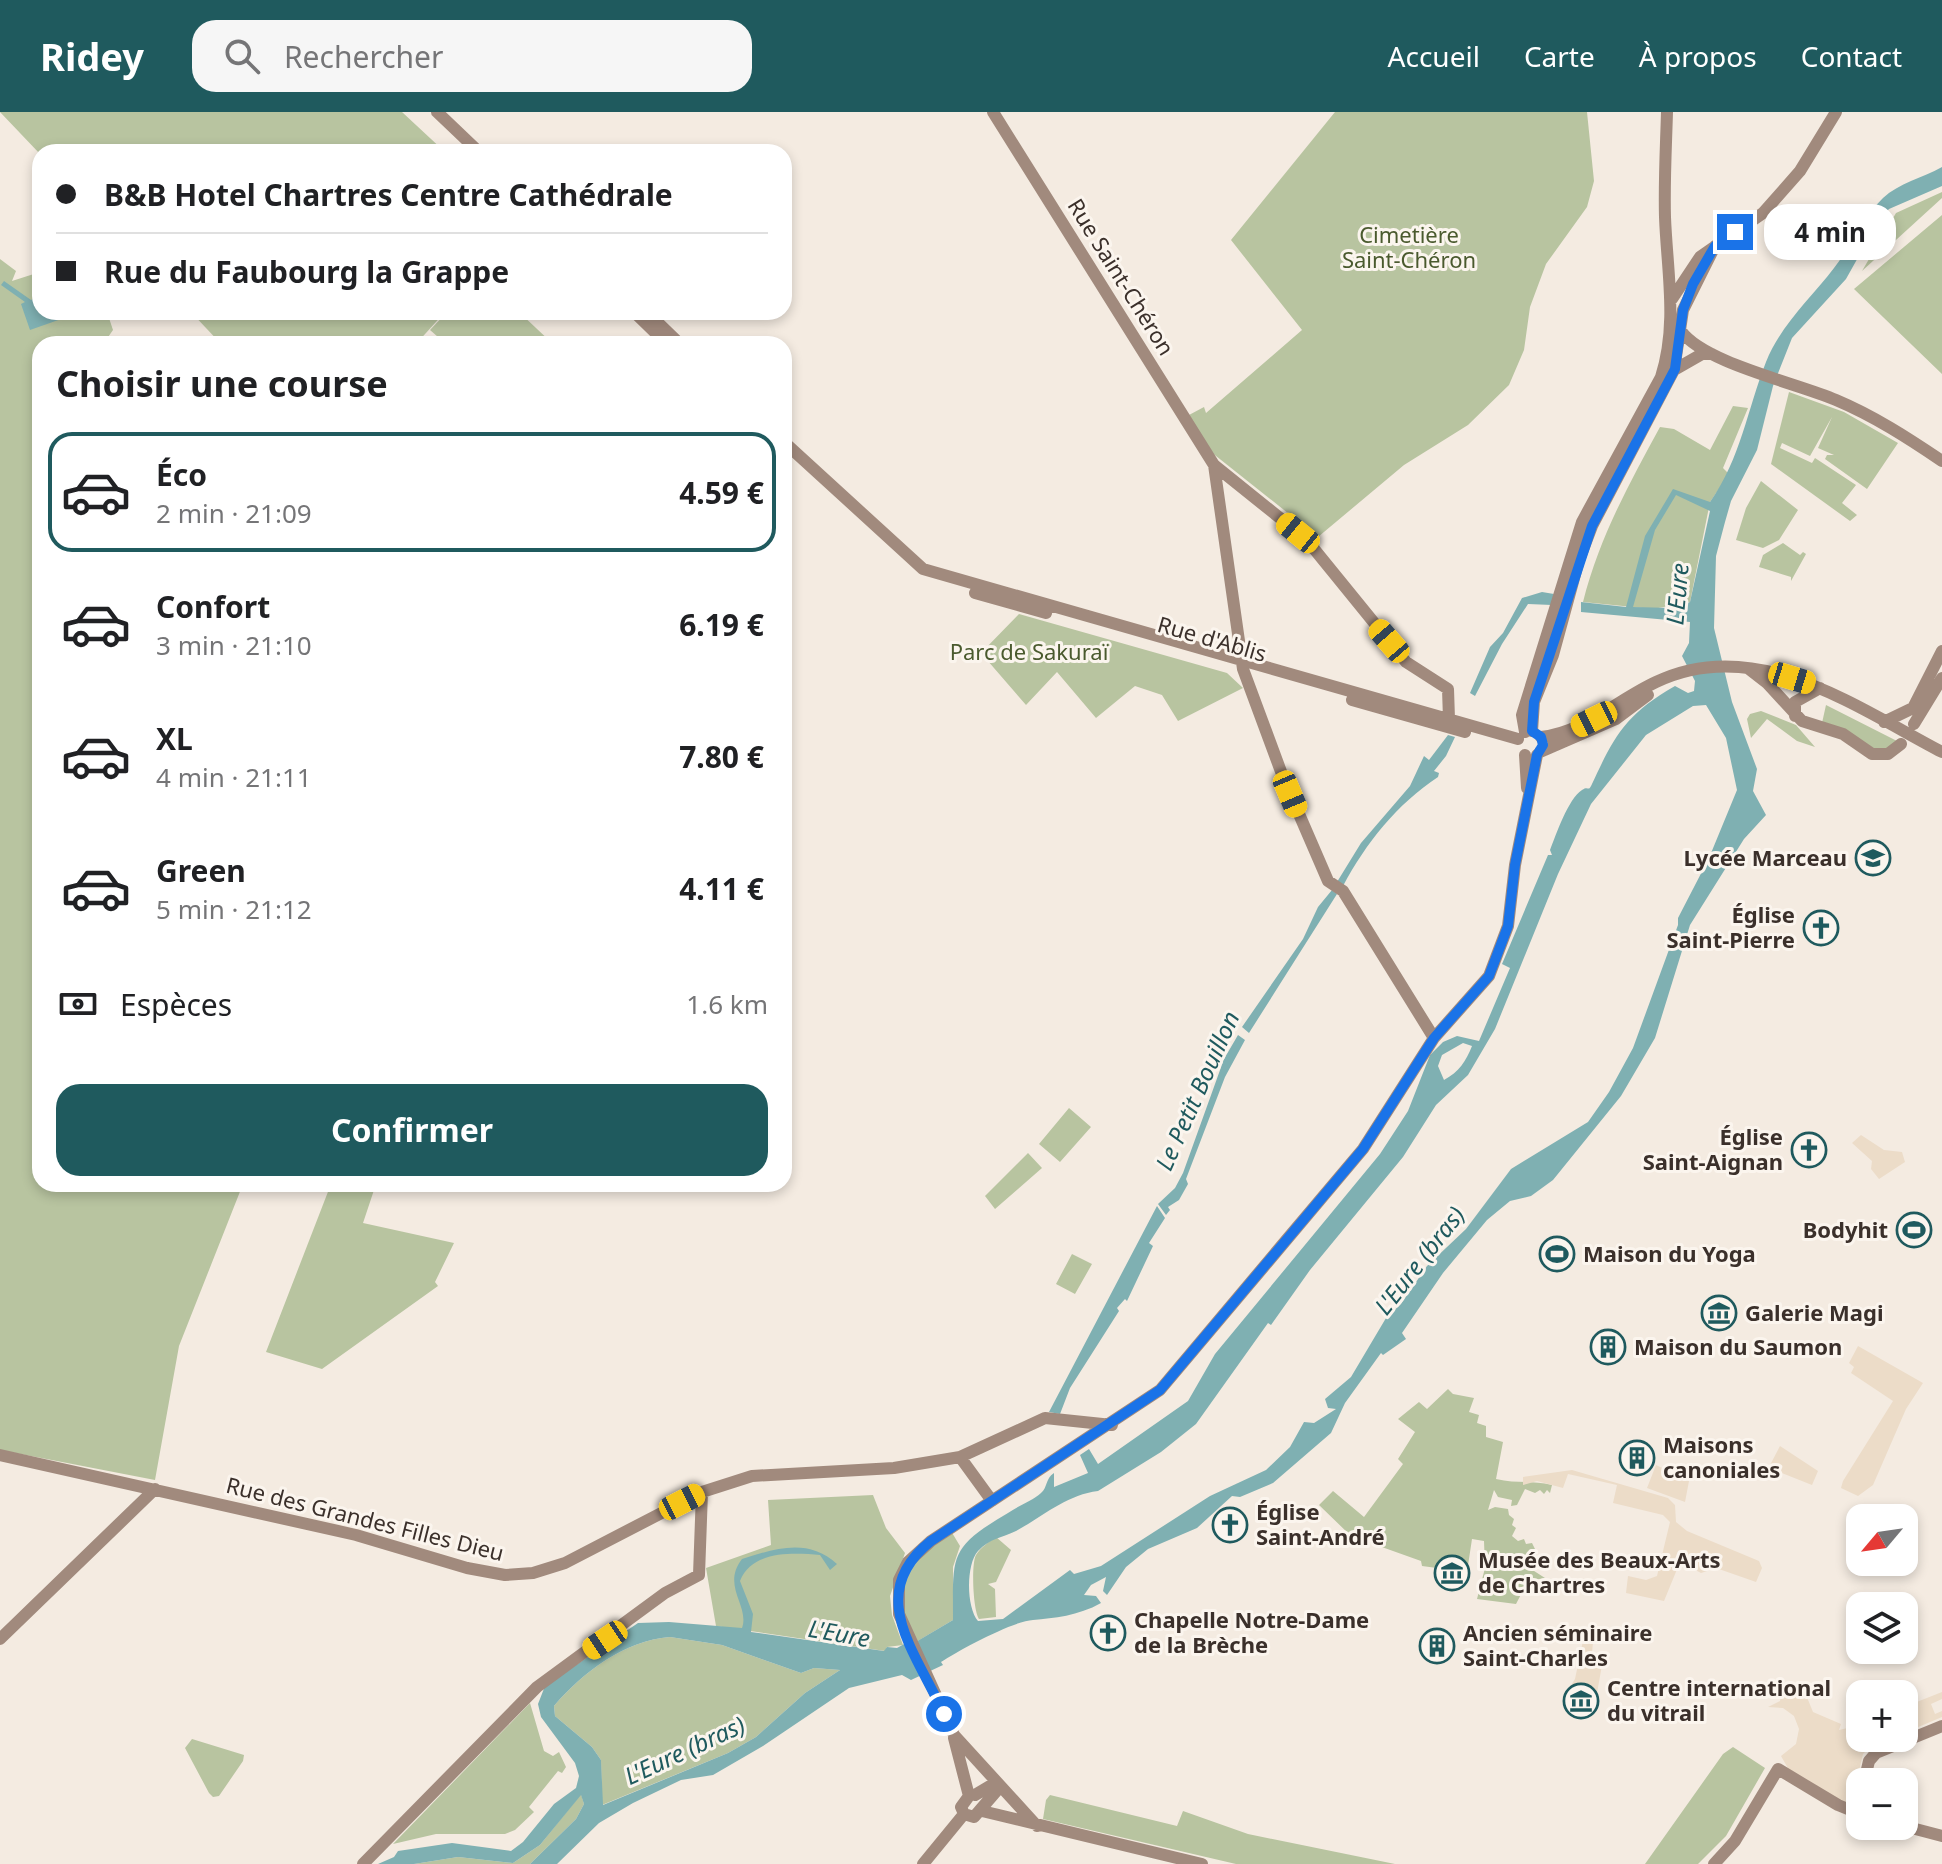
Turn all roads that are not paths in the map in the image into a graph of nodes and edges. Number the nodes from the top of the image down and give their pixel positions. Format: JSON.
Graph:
{"nodes":[{"id":1,"x":428,"y":112,"type":"edge"},
{"id":2,"x":437,"y":112,"type":"edge"},
{"id":3,"x":993,"y":112,"type":"edge"},
{"id":4,"x":1667,"y":112,"type":"edge"},
{"id":5,"x":1836,"y":112,"type":"edge"},
{"id":6,"x":461,"y":144,"type":"edge"},
{"id":7,"x":471,"y":144,"type":"edge"},
{"id":8,"x":1715,"y":246,"type":"junction"},
{"id":9,"x":1669,"y":267,"type":"junction"},
{"id":10,"x":1688,"y":271,"type":"junction"},
{"id":11,"x":1673,"y":296,"type":"junction"},
{"id":12,"x":1683,"y":310,"type":"junction"},
{"id":13,"x":642,"y":320,"type":"edge"},
{"id":14,"x":655,"y":320,"type":"edge"},
{"id":15,"x":1676,"y":331,"type":"junction"},
{"id":16,"x":659,"y":336,"type":"edge"},
{"id":17,"x":672,"y":336,"type":"edge"},
{"id":18,"x":1679,"y":349,"type":"junction"},
{"id":19,"x":1707,"y":354,"type":"junction"},
{"id":20,"x":1674,"y":370,"type":"junction"},
{"id":21,"x":792,"y":450,"type":"edge"},
{"id":22,"x":792,"y":460,"type":"edge"},
{"id":23,"x":1942,"y":461,"type":"edge"},
{"id":24,"x":1214,"y":465,"type":"junction"},
{"id":25,"x":904,"y":559,"type":"junction"},
{"id":26,"x":1942,"y":651,"type":"edge"},
{"id":27,"x":1242,"y":664,"type":"junction"},
{"id":28,"x":1746,"y":667,"type":"junction"},
{"id":29,"x":1689,"y":671,"type":"junction"},
{"id":30,"x":1942,"y":678,"type":"edge"},
{"id":31,"x":1820,"y":688,"type":"junction"},
{"id":32,"x":1795,"y":716,"type":"junction"},
{"id":33,"x":1449,"y":719,"type":"junction"},
{"id":34,"x":1884,"y":722,"type":"junction"},
{"id":35,"x":1914,"y":724,"type":"dead end"},
{"id":36,"x":1529,"y":739,"type":"junction"},
{"id":37,"x":1901,"y":744,"type":"dead end"},
{"id":38,"x":1942,"y":752,"type":"edge"},
{"id":39,"x":1437,"y":1033,"type":"junction"},
{"id":40,"x":1112,"y":1425,"type":"junction"},
{"id":41,"x":0,"y":1455,"type":"edge"},
{"id":42,"x":960,"y":1457,"type":"junction"},
{"id":43,"x":155,"y":1489,"type":"junction"},
{"id":44,"x":702,"y":1492,"type":"junction"},
{"id":45,"x":992,"y":1501,"type":"junction"},
{"id":46,"x":0,"y":1639,"type":"edge"},
{"id":47,"x":1942,"y":1726,"type":"edge"},
{"id":48,"x":954,"y":1735,"type":"junction"},
{"id":49,"x":1867,"y":1768,"type":"edge"},
{"id":50,"x":997,"y":1785,"type":"junction"},
{"id":51,"x":977,"y":1802,"type":"junction"},
{"id":52,"x":1846,"y":1807,"type":"edge"},
{"id":53,"x":964,"y":1814,"type":"junction"},
{"id":54,"x":1037,"y":1826,"type":"junction"},
{"id":55,"x":1918,"y":1830,"type":"edge"},
{"id":56,"x":1942,"y":1836,"type":"edge"},
{"id":57,"x":363,"y":1864,"type":"edge"},
{"id":58,"x":923,"y":1864,"type":"edge"},
{"id":59,"x":1202,"y":1864,"type":"edge"},
{"id":60,"x":1714,"y":1864,"type":"edge"}],
"edges":[{"from":1,"to":6,"type":"main road"},
{"from":2,"to":7,"type":"main road"},
{"from":3,"to":24,"type":"main road","name":"Rue Saint-Chéron"},
{"from":4,"to":9,"type":"main road"},
{"from":5,"to":8,"type":"main road"},
{"from":8,"to":10,"type":"main road"},
{"from":8,"to":12,"type":"main road"},
{"from":9,"to":10,"type":"main road"},
{"from":9,"to":11,"type":"main road"},
{"from":10,"to":11,"type":"main road"},
{"from":11,"to":12,"type":"main road"},
{"from":11,"to":15,"type":"main road"},
{"from":12,"to":15,"type":"main road"},
{"from":13,"to":16,"type":"main road"},
{"from":14,"to":17,"type":"main road"},
{"from":15,"to":18,"type":"main road"},
{"from":15,"to":18,"type":"main road"},
{"from":18,"to":19,"type":"main road"},
{"from":18,"to":20,"type":"main road"},
{"from":18,"to":36,"type":"main road"},
{"from":19,"to":20,"type":"main road"},
{"from":19,"to":23,"type":"main road"},
{"from":20,"to":36,"type":"main road"},
{"from":21,"to":25,"type":"main road"},
{"from":22,"to":25,"type":"main road"},
{"from":24,"to":27,"type":"main road"},
{"from":24,"to":33,"type":"main road"},
{"from":25,"to":27,"type":"main road","name":"Rue d'Ablis"},
{"from":25,"to":27,"type":"main road","name":"Rue d'Ablis"},
{"from":26,"to":34,"type":"main road"},
{"from":27,"to":33,"type":"main road","name":"Rue d'Ablis"},
{"from":27,"to":36,"type":"main road","name":"Rue d'Ablis"},
{"from":27,"to":39,"type":"main road"},
{"from":28,"to":29,"type":"main road"},
{"from":28,"to":31,"type":"main road"},
{"from":28,"to":32,"type":"main road"},
{"from":29,"to":36,"type":"main road"},
{"from":29,"to":36,"type":"main road"},
{"from":30,"to":35,"type":"main road"},
{"from":31,"to":32,"type":"main road"},
{"from":31,"to":34,"type":"main road"},
{"from":32,"to":37,"type":"main road"},
{"from":33,"to":36,"type":"main road","name":"Rue d'Ablis"},
{"from":34,"to":38,"type":"main road"},
{"from":36,"to":39,"type":"main road"},
{"from":39,"to":40,"type":"main road"},
{"from":40,"to":42,"type":"main road","name":"Rue des Grandes Filles Dieu"},
{"from":40,"to":45,"type":"main road"},
{"from":41,"to":43,"type":"main road","name":"Rue des Grandes Filles Dieu"},
{"from":42,"to":44,"type":"main road","name":"Rue des Grandes Filles Dieu"},
{"from":42,"to":45,"type":"main road"},
{"from":43,"to":44,"type":"main road","name":"Rue des Grandes Filles Dieu"},
{"from":43,"to":46,"type":"main road"},
{"from":44,"to":57,"type":"main road"},
{"from":45,"to":48,"type":"main road"},
{"from":47,"to":49,"type":"main road"},
{"from":48,"to":50,"type":"main road"},
{"from":48,"to":51,"type":"main road"},
{"from":50,"to":51,"type":"main road"},
{"from":50,"to":54,"type":"main road"},
{"from":51,"to":53,"type":"main road"},
{"from":51,"to":53,"type":"main road"},
{"from":51,"to":54,"type":"main road"},
{"from":52,"to":60,"type":"main road"},
{"from":53,"to":58,"type":"main road"},
{"from":54,"to":59,"type":"main road"},
{"from":55,"to":56,"type":"main road"}]}
